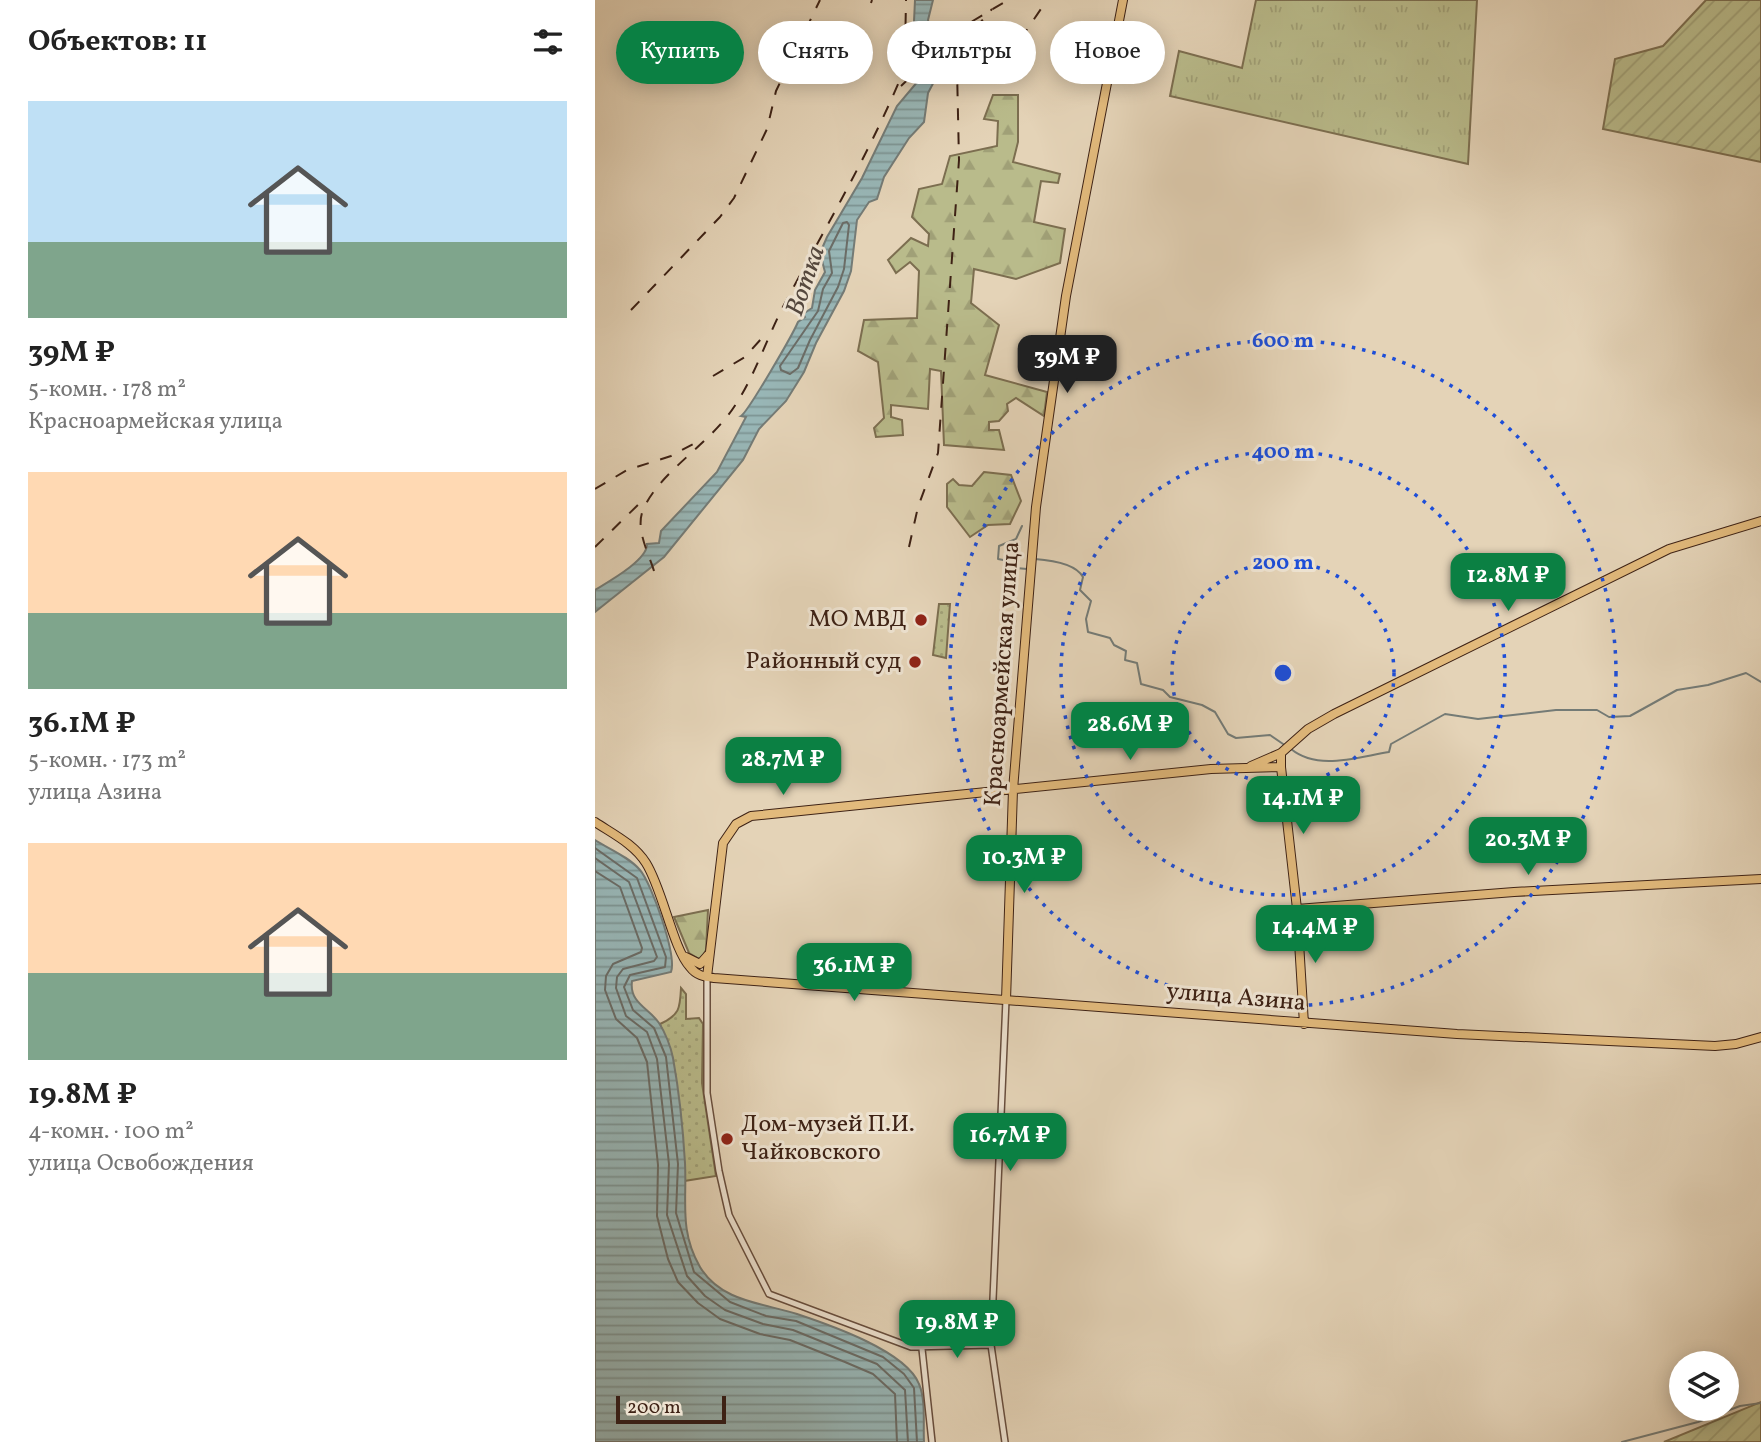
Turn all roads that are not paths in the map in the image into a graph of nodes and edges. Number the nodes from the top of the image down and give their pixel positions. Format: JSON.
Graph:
{"nodes":[{"id":1,"x":1123,"y":0,"type":"edge"},
{"id":2,"x":1761,"y":521,"type":"edge"},
{"id":3,"x":1281,"y":753,"type":"junction"},
{"id":4,"x":1251,"y":766,"type":"junction"},
{"id":5,"x":1281,"y":766,"type":"junction"},
{"id":6,"x":1013,"y":790,"type":"junction"},
{"id":7,"x":595,"y":822,"type":"edge"},
{"id":8,"x":1761,"y":879,"type":"edge"},
{"id":9,"x":1297,"y":909,"type":"junction"},
{"id":10,"x":709,"y":953,"type":"junction"},
{"id":11,"x":682,"y":954,"type":"junction"},
{"id":12,"x":707,"y":977,"type":"junction"},
{"id":13,"x":1006,"y":1000,"type":"junction"},
{"id":14,"x":1304,"y":1024,"type":"junction"},
{"id":15,"x":1761,"y":1037,"type":"edge"},
{"id":16,"x":991,"y":1345,"type":"junction"},
{"id":17,"x":922,"y":1349,"type":"junction"},
{"id":18,"x":932,"y":1442,"type":"edge"},
{"id":19,"x":1005,"y":1442,"type":"edge"}],
"edges":[{"from":1,"to":6,"type":"main road","name":"Красноармейская улица"},
{"from":2,"to":3,"type":"main road"},
{"from":3,"to":4,"type":"main road"},
{"from":3,"to":5,"type":"main road"},
{"from":4,"to":5,"type":"main road"},
{"from":4,"to":6,"type":"main road"},
{"from":5,"to":9,"type":"main road"},
{"from":6,"to":10,"type":"main road"},
{"from":6,"to":13,"type":"main road","name":"Красноармейская улица"},
{"from":7,"to":11,"type":"main road"},
{"from":8,"to":9,"type":"main road"},
{"from":9,"to":14,"type":"main road"},
{"from":10,"to":11,"type":"main road"},
{"from":10,"to":12,"type":"main road"},
{"from":11,"to":12,"type":"main road"},
{"from":12,"to":13,"type":"main road","name":"улица Азина"},
{"from":12,"to":17,"type":"street"},
{"from":13,"to":14,"type":"main road","name":"улица Азина"},
{"from":13,"to":16,"type":"street","name":"Красноармейская улица"},
{"from":14,"to":15,"type":"main road","name":"улица Азина"},
{"from":16,"to":17,"type":"street"},
{"from":16,"to":19,"type":"street","name":"Красноармейская улица"},
{"from":17,"to":18,"type":"street"}]}
